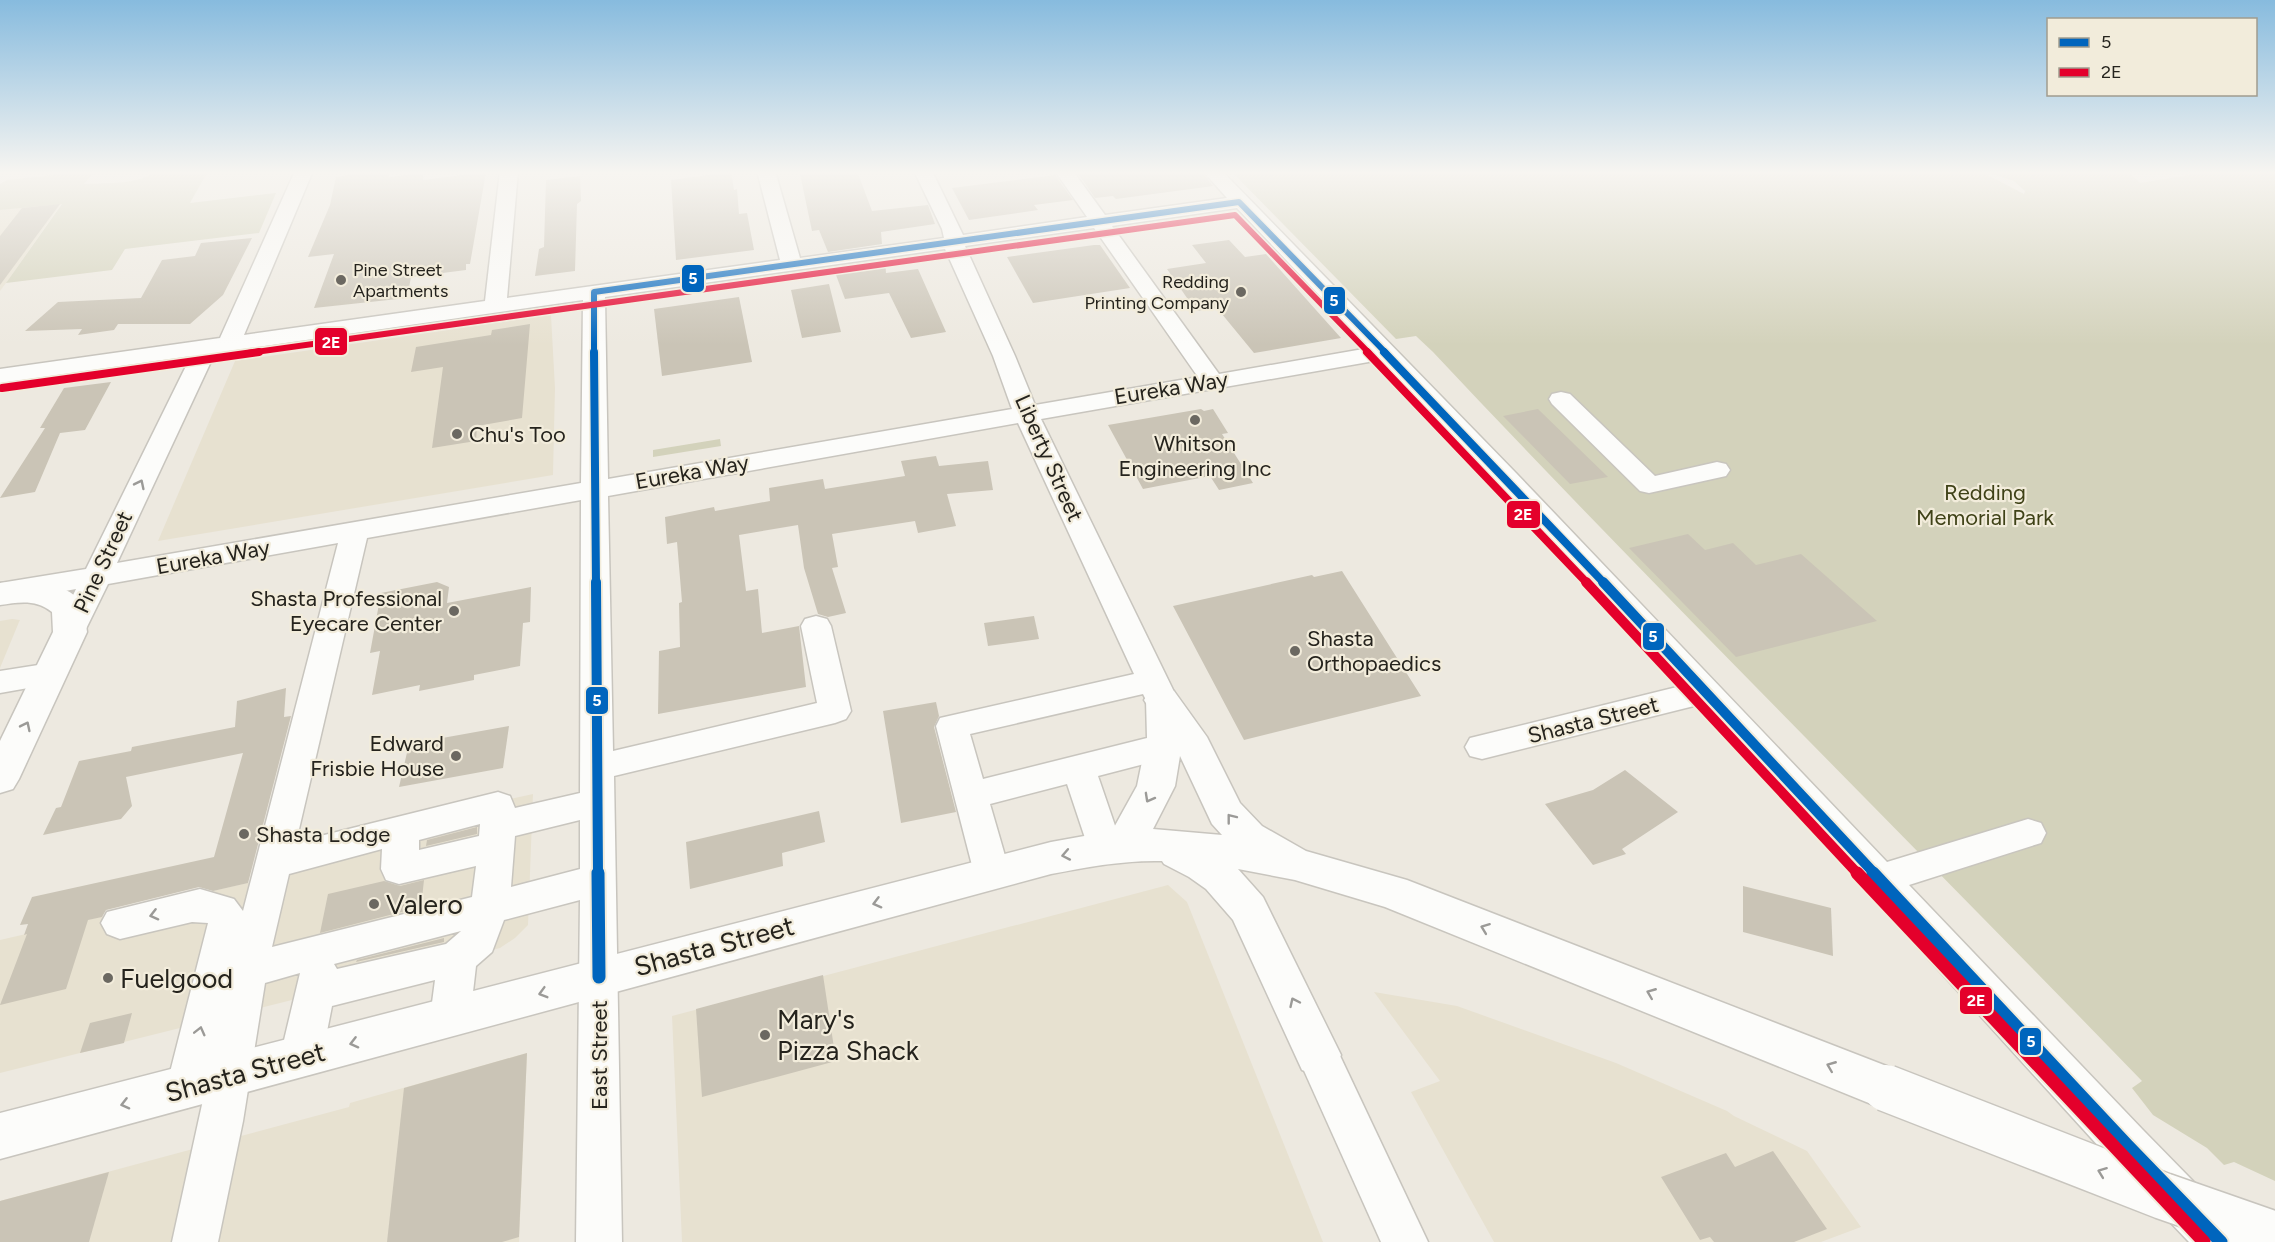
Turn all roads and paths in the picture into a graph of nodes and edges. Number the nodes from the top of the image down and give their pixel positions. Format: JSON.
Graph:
{"nodes":[{"id":1,"x":275,"y":229,"type":"edge"},
{"id":2,"x":503,"y":229,"type":"edge"},
{"id":3,"x":782,"y":229,"type":"edge"},
{"id":4,"x":952,"y":229,"type":"edge"},
{"id":5,"x":1051,"y":229,"type":"edge"},
{"id":6,"x":1104,"y":229,"type":"edge"},
{"id":7,"x":1265,"y":229,"type":"edge"},
{"id":8,"x":954,"y":243,"type":"junction"},
{"id":9,"x":792,"y":266,"type":"junction"},
{"id":10,"x":594,"y":292,"type":"junction"},
{"id":11,"x":496,"y":305,"type":"junction"},
{"id":12,"x":218,"y":344,"type":"junction"},
{"id":13,"x":1384,"y":352,"type":"junction"},
{"id":14,"x":0,"y":376,"type":"edge"},
{"id":15,"x":1212,"y":381,"type":"junction"},
{"id":16,"x":1561,"y":399,"type":"dead end"},
{"id":17,"x":1027,"y":413,"type":"junction"},
{"id":18,"x":1717,"y":470,"type":"dead end"},
{"id":19,"x":595,"y":490,"type":"junction"},
{"id":20,"x":354,"y":532,"type":"junction"},
{"id":21,"x":95,"y":578,"type":"junction"},
{"id":22,"x":0,"y":593,"type":"edge"},
{"id":23,"x":816,"y":626,"type":"dead end"},
{"id":24,"x":70,"y":632,"type":"junction"},
{"id":25,"x":51,"y":674,"type":"junction"},
{"id":26,"x":0,"y":682,"type":"edge"},
{"id":27,"x":1157,"y":690,"type":"junction"},
{"id":28,"x":1705,"y":692,"type":"junction"},
{"id":29,"x":1163,"y":747,"type":"junction"},
{"id":30,"x":1482,"y":747,"type":"dead end"},
{"id":31,"x":597,"y":767,"type":"junction"},
{"id":32,"x":1079,"y":770,"type":"junction"},
{"id":33,"x":0,"y":779,"type":"edge"},
{"id":34,"x":970,"y":796,"type":"junction"},
{"id":35,"x":597,"y":802,"type":"junction"},
{"id":36,"x":2028,"y":833,"type":"dead end"},
{"id":37,"x":497,"y":836,"type":"junction"},
{"id":38,"x":1128,"y":846,"type":"junction"},
{"id":39,"x":273,"y":863,"type":"junction"},
{"id":40,"x":1295,"y":864,"type":"junction"},
{"id":41,"x":992,"y":873,"type":"junction"},
{"id":42,"x":1880,"y":879,"type":"junction"},
{"id":43,"x":598,"y":880,"type":"junction"},
{"id":44,"x":490,"y":908,"type":"junction"},
{"id":45,"x":120,"y":923,"type":"dead end"},
{"id":46,"x":324,"y":951,"type":"junction"},
{"id":47,"x":457,"y":958,"type":"junction"},
{"id":48,"x":247,"y":970,"type":"junction"},
{"id":49,"x":599,"y":976,"type":"junction"},
{"id":50,"x":315,"y":992,"type":"junction"},
{"id":51,"x":450,"y":1018,"type":"junction"},
{"id":52,"x":1318,"y":1055,"type":"joint"},
{"id":53,"x":301,"y":1057,"type":"junction"},
{"id":54,"x":207,"y":1082,"type":"junction"},
{"id":55,"x":0,"y":1136,"type":"edge"},
{"id":56,"x":2275,"y":1235,"type":"edge"},
{"id":57,"x":195,"y":1242,"type":"edge"},
{"id":58,"x":599,"y":1242,"type":"edge"},
{"id":59,"x":1405,"y":1242,"type":"edge"},
{"id":60,"x":2221,"y":1242,"type":"edge"}],
"edges":[{"from":1,"to":12,"type":"street","name":"Pine Street"},
{"from":2,"to":11,"type":"street"},
{"from":3,"to":9,"type":"street"},
{"from":4,"to":8,"type":"street","name":"Liberty Street"},
{"from":5,"to":8,"type":"street"},
{"from":6,"to":15,"type":"street"},
{"from":7,"to":13,"type":"street"},
{"from":8,"to":9,"type":"street"},
{"from":8,"to":17,"type":"street","name":"Liberty Street"},
{"from":9,"to":10,"type":"street"},
{"from":10,"to":11,"type":"street"},
{"from":10,"to":19,"type":"street","name":"East Street"},
{"from":11,"to":12,"type":"street"},
{"from":12,"to":14,"type":"street"},
{"from":21,"to":12,"type":"street","name":"Pine Street","one_way":true},
{"from":13,"to":15,"type":"street","name":"Eureka Way"},
{"from":13,"to":28,"type":"street"},
{"from":15,"to":17,"type":"street","name":"Eureka Way"},
{"from":16,"to":18,"type":"street"},
{"from":17,"to":19,"type":"street","name":"Eureka Way"},
{"from":17,"to":27,"type":"street","name":"Liberty Street"},
{"from":19,"to":20,"type":"street","name":"Eureka Way"},
{"from":19,"to":31,"type":"street","name":"East Street"},
{"from":20,"to":21,"type":"street","name":"Eureka Way"},
{"from":20,"to":39,"type":"street"},
{"from":21,"to":22,"type":"street","name":"Eureka Way"},
{"from":21,"to":24,"type":"street","name":"Pine Street"},
{"from":22,"to":24,"type":"highway","name":"Eureka Way"},
{"from":23,"to":31,"type":"street"},
{"from":24,"to":25,"type":"highway","name":"Pine Street"},
{"from":25,"to":26,"type":"street"},
{"from":33,"to":25,"type":"highway","name":"Pine Street","one_way":true},
{"from":27,"to":29,"type":"street","name":"Liberty Street"},
{"from":27,"to":34,"type":"street"},
{"from":40,"to":27,"type":"highway","one_way":true},
{"from":28,"to":30,"type":"street","name":"Shasta Street"},
{"from":28,"to":42,"type":"street"},
{"from":29,"to":32,"type":"street"},
{"from":29,"to":38,"type":"highway","one_way":true},
{"from":31,"to":35,"type":"street","name":"East Street"},
{"from":32,"to":34,"type":"street"},
{"from":32,"to":38,"type":"street"},
{"from":34,"to":41,"type":"street"},
{"from":35,"to":37,"type":"street"},
{"from":35,"to":43,"type":"street","name":"East Street"},
{"from":36,"to":42,"type":"street"},
{"from":37,"to":39,"type":"street"},
{"from":37,"to":44,"type":"street"},
{"from":38,"to":40,"type":"highway","name":"Shasta Street"},
{"from":38,"to":41,"type":"highway","name":"Shasta Street","one_way":true},
{"from":52,"to":38,"type":"highway","one_way":true},
{"from":39,"to":48,"type":"street"},
{"from":56,"to":40,"type":"highway","one_way":true,"bridge":true},
{"from":41,"to":49,"type":"highway","name":"Shasta Street","one_way":true},
{"from":42,"to":60,"type":"street"},
{"from":43,"to":44,"type":"street"},
{"from":43,"to":49,"type":"street","name":"East Street"},
{"from":44,"to":46,"type":"street"},
{"from":44,"to":47,"type":"street"},
{"from":54,"to":45,"type":"street","one_way":true},
{"from":46,"to":48,"type":"street"},
{"from":46,"to":50,"type":"street"},
{"from":47,"to":50,"type":"street"},
{"from":47,"to":51,"type":"street"},
{"from":48,"to":54,"type":"street"},
{"from":49,"to":51,"type":"highway","name":"Shasta Street","one_way":true},
{"from":49,"to":58,"type":"street","name":"East Street"},
{"from":50,"to":53,"type":"street"},
{"from":51,"to":53,"type":"highway","name":"Shasta Street","one_way":true},
{"from":52,"to":59,"type":"street"},
{"from":53,"to":54,"type":"highway","name":"Shasta Street"},
{"from":54,"to":55,"type":"highway","name":"Shasta Street","one_way":true},
{"from":54,"to":57,"type":"street"}]}
